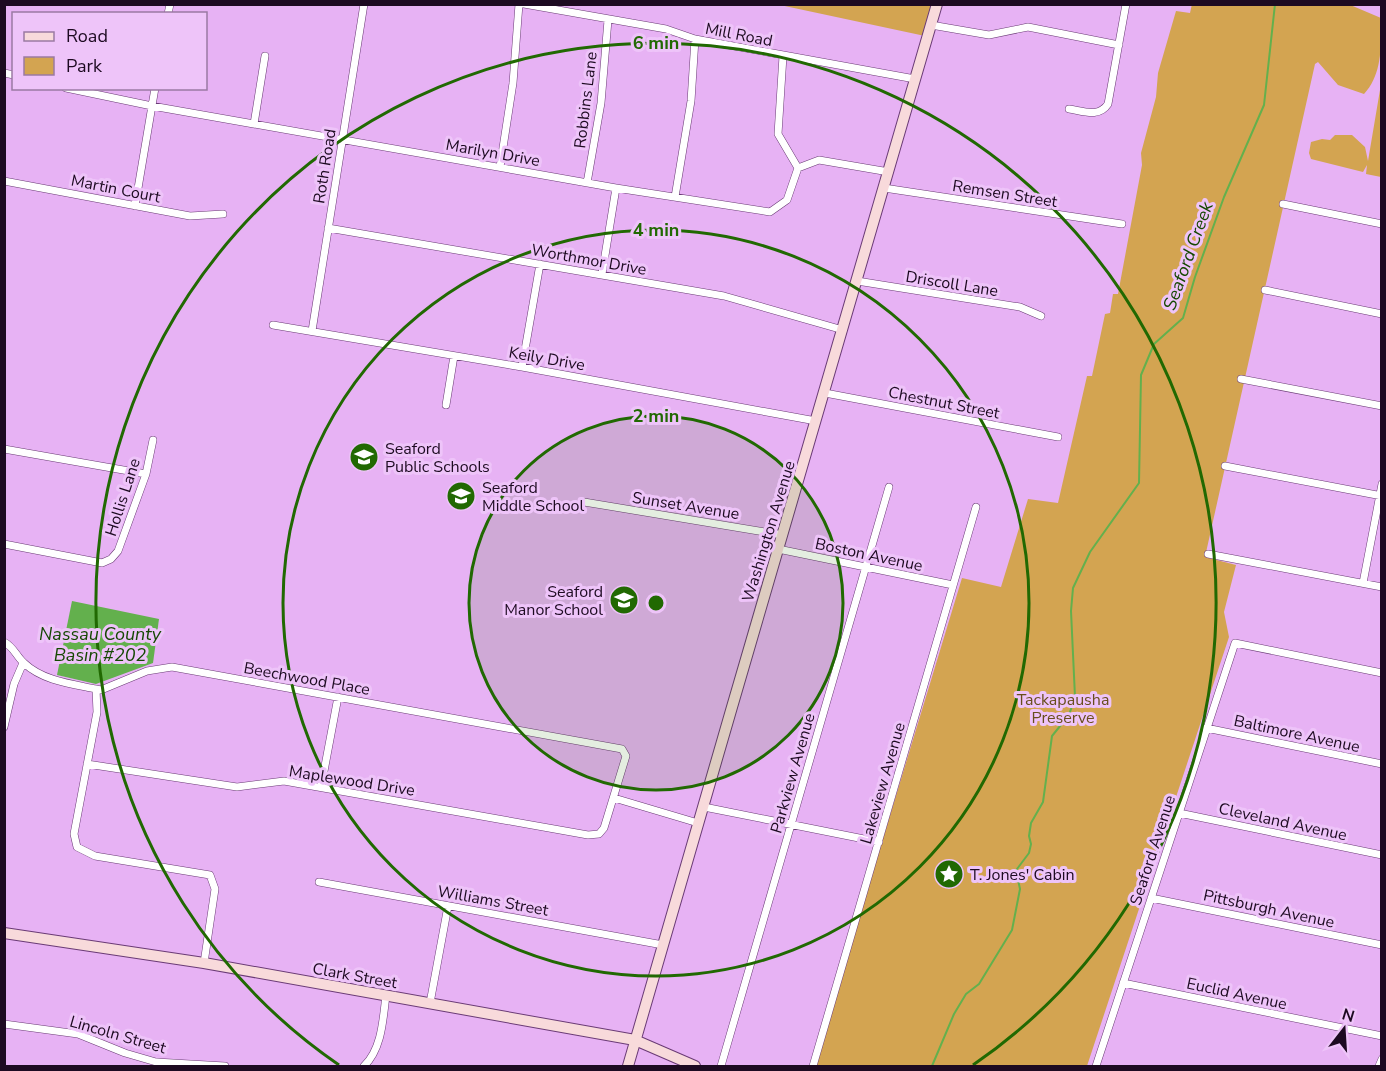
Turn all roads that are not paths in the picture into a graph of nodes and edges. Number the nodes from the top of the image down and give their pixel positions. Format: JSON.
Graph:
{"nodes":[{"id":1,"x":364,"y":4,"type":"edge"},
{"id":2,"x":519,"y":4,"type":"edge"},
{"id":3,"x":524,"y":4,"type":"edge"},
{"id":4,"x":937,"y":4,"type":"edge"},
{"id":5,"x":1126,"y":4,"type":"edge"},
{"id":6,"x":608,"y":20,"type":"junction"},
{"id":7,"x":931,"y":25,"type":"junction"},
{"id":8,"x":695,"y":39,"type":"junction"},
{"id":9,"x":1119,"y":45,"type":"junction"},
{"id":10,"x":265,"y":56,"type":"dead end"},
{"id":11,"x":783,"y":56,"type":"junction"},
{"id":12,"x":915,"y":79,"type":"junction"},
{"id":13,"x":76,"y":90,"type":"edge"},
{"id":14,"x":155,"y":90,"type":"edge"},
{"id":15,"x":152,"y":106,"type":"junction"},
{"id":16,"x":1069,"y":109,"type":"dead end"},
{"id":17,"x":254,"y":124,"type":"junction"},
{"id":18,"x":342,"y":140,"type":"junction"},
{"id":19,"x":500,"y":167,"type":"junction"},
{"id":20,"x":798,"y":168,"type":"junction"},
{"id":21,"x":889,"y":172,"type":"junction"},
{"id":22,"x":4,"y":181,"type":"edge"},
{"id":23,"x":587,"y":183,"type":"junction"},
{"id":24,"x":616,"y":188,"type":"junction"},
{"id":25,"x":884,"y":188,"type":"junction"},
{"id":26,"x":675,"y":197,"type":"junction"},
{"id":27,"x":1282,"y":204,"type":"dead end"},
{"id":28,"x":135,"y":206,"type":"junction"},
{"id":29,"x":223,"y":214,"type":"dead end"},
{"id":30,"x":1122,"y":224,"type":"dead end"},
{"id":31,"x":1382,"y":224,"type":"edge"},
{"id":32,"x":328,"y":228,"type":"junction"},
{"id":33,"x":540,"y":264,"type":"junction"},
{"id":34,"x":602,"y":274,"type":"junction"},
{"id":35,"x":857,"y":281,"type":"junction"},
{"id":36,"x":1265,"y":290,"type":"dead end"},
{"id":37,"x":1382,"y":314,"type":"edge"},
{"id":38,"x":1041,"y":316,"type":"dead end"},
{"id":39,"x":273,"y":325,"type":"dead end"},
{"id":40,"x":843,"y":330,"type":"junction"},
{"id":41,"x":312,"y":331,"type":"junction"},
{"id":42,"x":454,"y":356,"type":"junction"},
{"id":43,"x":522,"y":367,"type":"junction"},
{"id":44,"x":1241,"y":379,"type":"dead end"},
{"id":45,"x":825,"y":393,"type":"junction"},
{"id":46,"x":446,"y":405,"type":"dead end"},
{"id":47,"x":1382,"y":406,"type":"edge"},
{"id":48,"x":816,"y":421,"type":"junction"},
{"id":49,"x":1058,"y":436,"type":"dead end"},
{"id":50,"x":153,"y":440,"type":"dead end"},
{"id":51,"x":4,"y":449,"type":"edge"},
{"id":52,"x":1225,"y":466,"type":"dead end"},
{"id":53,"x":146,"y":474,"type":"junction"},
{"id":54,"x":1382,"y":484,"type":"edge"},
{"id":55,"x":890,"y":487,"type":"dead end"},
{"id":56,"x":1380,"y":496,"type":"edge"},
{"id":57,"x":584,"y":502,"type":"dead end"},
{"id":58,"x":976,"y":507,"type":"dead end"},
{"id":59,"x":783,"y":535,"type":"junction"},
{"id":60,"x":4,"y":544,"type":"edge"},
{"id":61,"x":778,"y":549,"type":"junction"},
{"id":62,"x":1208,"y":554,"type":"dead end"},
{"id":63,"x":866,"y":567,"type":"junction"},
{"id":64,"x":1363,"y":583,"type":"junction"},
{"id":65,"x":953,"y":585,"type":"junction"},
{"id":66,"x":1382,"y":587,"type":"edge"},
{"id":67,"x":4,"y":642,"type":"edge"},
{"id":68,"x":23,"y":663,"type":"junction"},
{"id":69,"x":1382,"y":673,"type":"edge"},
{"id":70,"x":96,"y":689,"type":"junction"},
{"id":71,"x":338,"y":697,"type":"junction"},
{"id":72,"x":4,"y":727,"type":"edge"},
{"id":73,"x":1206,"y":728,"type":"junction"},
{"id":74,"x":87,"y":764,"type":"junction"},
{"id":75,"x":1382,"y":764,"type":"edge"},
{"id":76,"x":321,"y":787,"type":"junction"},
{"id":77,"x":614,"y":798,"type":"junction"},
{"id":78,"x":704,"y":807,"type":"junction"},
{"id":79,"x":1179,"y":813,"type":"junction"},
{"id":80,"x":698,"y":823,"type":"junction"},
{"id":81,"x":791,"y":824,"type":"junction"},
{"id":82,"x":879,"y":842,"type":"junction"},
{"id":83,"x":1382,"y":855,"type":"edge"},
{"id":84,"x":319,"y":882,"type":"dead end"},
{"id":85,"x":1151,"y":898,"type":"junction"},
{"id":86,"x":448,"y":906,"type":"junction"},
{"id":87,"x":4,"y":933,"type":"edge"},
{"id":88,"x":663,"y":945,"type":"junction"},
{"id":89,"x":1382,"y":945,"type":"edge"},
{"id":90,"x":204,"y":963,"type":"junction"},
{"id":91,"x":1123,"y":983,"type":"junction"},
{"id":92,"x":386,"y":995,"type":"junction"},
{"id":93,"x":430,"y":1003,"type":"junction"},
{"id":94,"x":4,"y":1024,"type":"edge"},
{"id":95,"x":1382,"y":1036,"type":"edge"},
{"id":96,"x":635,"y":1040,"type":"junction"},
{"id":97,"x":1382,"y":1059,"type":"edge"},
{"id":98,"x":225,"y":1066,"type":"edge"},
{"id":99,"x":364,"y":1066,"type":"edge"},
{"id":100,"x":628,"y":1066,"type":"edge"},
{"id":101,"x":695,"y":1066,"type":"edge"},
{"id":102,"x":721,"y":1066,"type":"edge"},
{"id":103,"x":813,"y":1066,"type":"edge"},
{"id":104,"x":1096,"y":1066,"type":"edge"},
{"id":105,"x":1379,"y":1066,"type":"edge"}],
"edges":[{"from":1,"to":18,"type":"street","name":"Roth Road"},
{"from":2,"to":19,"type":"street"},
{"from":3,"to":6,"type":"street","name":"Mill Road"},
{"from":4,"to":7,"type":"street","name":"Washington Avenue"},
{"from":5,"to":9,"type":"street"},
{"from":6,"to":8,"type":"street","name":"Mill Road"},
{"from":6,"to":23,"type":"street","name":"Robbins Lane"},
{"from":7,"to":9,"type":"street"},
{"from":7,"to":12,"type":"street","name":"Washington Avenue"},
{"from":8,"to":11,"type":"street","name":"Mill Road"},
{"from":8,"to":26,"type":"street"},
{"from":9,"to":16,"type":"street"},
{"from":10,"to":17,"type":"street"},
{"from":11,"to":12,"type":"street","name":"Mill Road"},
{"from":11,"to":20,"type":"street"},
{"from":12,"to":21,"type":"street","name":"Washington Avenue"},
{"from":13,"to":15,"type":"street","name":"Marilyn Drive"},
{"from":14,"to":15,"type":"street"},
{"from":15,"to":17,"type":"street","name":"Marilyn Drive"},
{"from":15,"to":28,"type":"street"},
{"from":17,"to":18,"type":"street","name":"Marilyn Drive"},
{"from":18,"to":19,"type":"street","name":"Marilyn Drive"},
{"from":18,"to":32,"type":"street","name":"Roth Road"},
{"from":19,"to":23,"type":"street","name":"Marilyn Drive"},
{"from":20,"to":21,"type":"street"},
{"from":20,"to":26,"type":"street","name":"Marilyn Drive"},
{"from":21,"to":25,"type":"street","name":"Washington Avenue"},
{"from":22,"to":28,"type":"street","name":"Martin Court"},
{"from":23,"to":24,"type":"street","name":"Marilyn Drive"},
{"from":24,"to":26,"type":"street","name":"Marilyn Drive"},
{"from":24,"to":34,"type":"street"},
{"from":25,"to":30,"type":"street","name":"Remsen Street"},
{"from":25,"to":35,"type":"street","name":"Washington Avenue"},
{"from":27,"to":31,"type":"street"},
{"from":28,"to":29,"type":"street","name":"Martin Court"},
{"from":32,"to":33,"type":"street","name":"Worthmor Drive"},
{"from":32,"to":41,"type":"street","name":"Roth Road"},
{"from":33,"to":34,"type":"street","name":"Worthmor Drive"},
{"from":33,"to":43,"type":"street"},
{"from":34,"to":40,"type":"street","name":"Worthmor Drive"},
{"from":35,"to":38,"type":"street","name":"Driscoll Lane"},
{"from":35,"to":40,"type":"street","name":"Washington Avenue"},
{"from":36,"to":37,"type":"street"},
{"from":39,"to":41,"type":"street","name":"Keily Drive"},
{"from":40,"to":45,"type":"street","name":"Washington Avenue"},
{"from":41,"to":42,"type":"street","name":"Keily Drive"},
{"from":42,"to":43,"type":"street","name":"Keily Drive"},
{"from":42,"to":46,"type":"street"},
{"from":43,"to":48,"type":"street","name":"Keily Drive"},
{"from":44,"to":47,"type":"street"},
{"from":45,"to":48,"type":"street","name":"Washington Avenue"},
{"from":45,"to":49,"type":"street","name":"Chestnut Street"},
{"from":48,"to":59,"type":"street","name":"Washington Avenue"},
{"from":50,"to":53,"type":"street","name":"Hollis Lane"},
{"from":51,"to":53,"type":"street"},
{"from":52,"to":56,"type":"street"},
{"from":53,"to":60,"type":"street","name":"Hollis Lane"},
{"from":54,"to":56,"type":"street"},
{"from":55,"to":63,"type":"street","name":"Parkview Avenue"},
{"from":56,"to":64,"type":"street"},
{"from":57,"to":59,"type":"street","name":"Sunset Avenue"},
{"from":58,"to":65,"type":"street","name":"Lakeview Avenue"},
{"from":59,"to":61,"type":"street","name":"Washington Avenue"},
{"from":61,"to":63,"type":"street","name":"Boston Avenue"},
{"from":61,"to":78,"type":"street","name":"Washington Avenue"},
{"from":62,"to":64,"type":"street"},
{"from":63,"to":65,"type":"street","name":"Boston Avenue"},
{"from":63,"to":81,"type":"street","name":"Parkview Avenue"},
{"from":64,"to":66,"type":"street"},
{"from":65,"to":82,"type":"street","name":"Lakeview Avenue"},
{"from":67,"to":68,"type":"street","name":"Beechwood Place"},
{"from":68,"to":70,"type":"street","name":"Beechwood Place"},
{"from":68,"to":72,"type":"street"},
{"from":69,"to":73,"type":"street","name":"Seaford Avenue"},
{"from":70,"to":71,"type":"street","name":"Beechwood Place"},
{"from":70,"to":74,"type":"street"},
{"from":71,"to":76,"type":"street"},
{"from":71,"to":77,"type":"street","name":"Beechwood Place"},
{"from":73,"to":75,"type":"street","name":"Baltimore Avenue"},
{"from":73,"to":79,"type":"street","name":"Seaford Avenue"},
{"from":74,"to":76,"type":"street","name":"Maplewood Drive"},
{"from":74,"to":90,"type":"street"},
{"from":76,"to":77,"type":"street","name":"Maplewood Drive"},
{"from":77,"to":80,"type":"street"},
{"from":78,"to":80,"type":"street","name":"Washington Avenue"},
{"from":78,"to":81,"type":"street"},
{"from":79,"to":83,"type":"street","name":"Cleveland Avenue"},
{"from":79,"to":85,"type":"street","name":"Seaford Avenue"},
{"from":80,"to":88,"type":"street","name":"Washington Avenue"},
{"from":81,"to":82,"type":"street"},
{"from":81,"to":102,"type":"street","name":"Parkview Avenue"},
{"from":82,"to":103,"type":"street","name":"Lakeview Avenue"},
{"from":84,"to":86,"type":"street","name":"Williams Street"},
{"from":85,"to":89,"type":"street","name":"Pittsburgh Avenue"},
{"from":85,"to":91,"type":"street","name":"Seaford Avenue"},
{"from":86,"to":88,"type":"street","name":"Williams Street"},
{"from":86,"to":93,"type":"street"},
{"from":87,"to":90,"type":"street","name":"Clark Street"},
{"from":88,"to":96,"type":"street","name":"Washington Avenue"},
{"from":90,"to":92,"type":"street","name":"Clark Street"},
{"from":91,"to":95,"type":"street","name":"Euclid Avenue"},
{"from":91,"to":104,"type":"street","name":"Seaford Avenue"},
{"from":92,"to":93,"type":"street","name":"Clark Street"},
{"from":92,"to":99,"type":"street"},
{"from":93,"to":96,"type":"street","name":"Clark Street"},
{"from":94,"to":98,"type":"street","name":"Lincoln Street"},
{"from":96,"to":100,"type":"street","name":"Washington Avenue"},
{"from":96,"to":101,"type":"street","name":"Clark Street"},
{"from":97,"to":105,"type":"street"}]}
